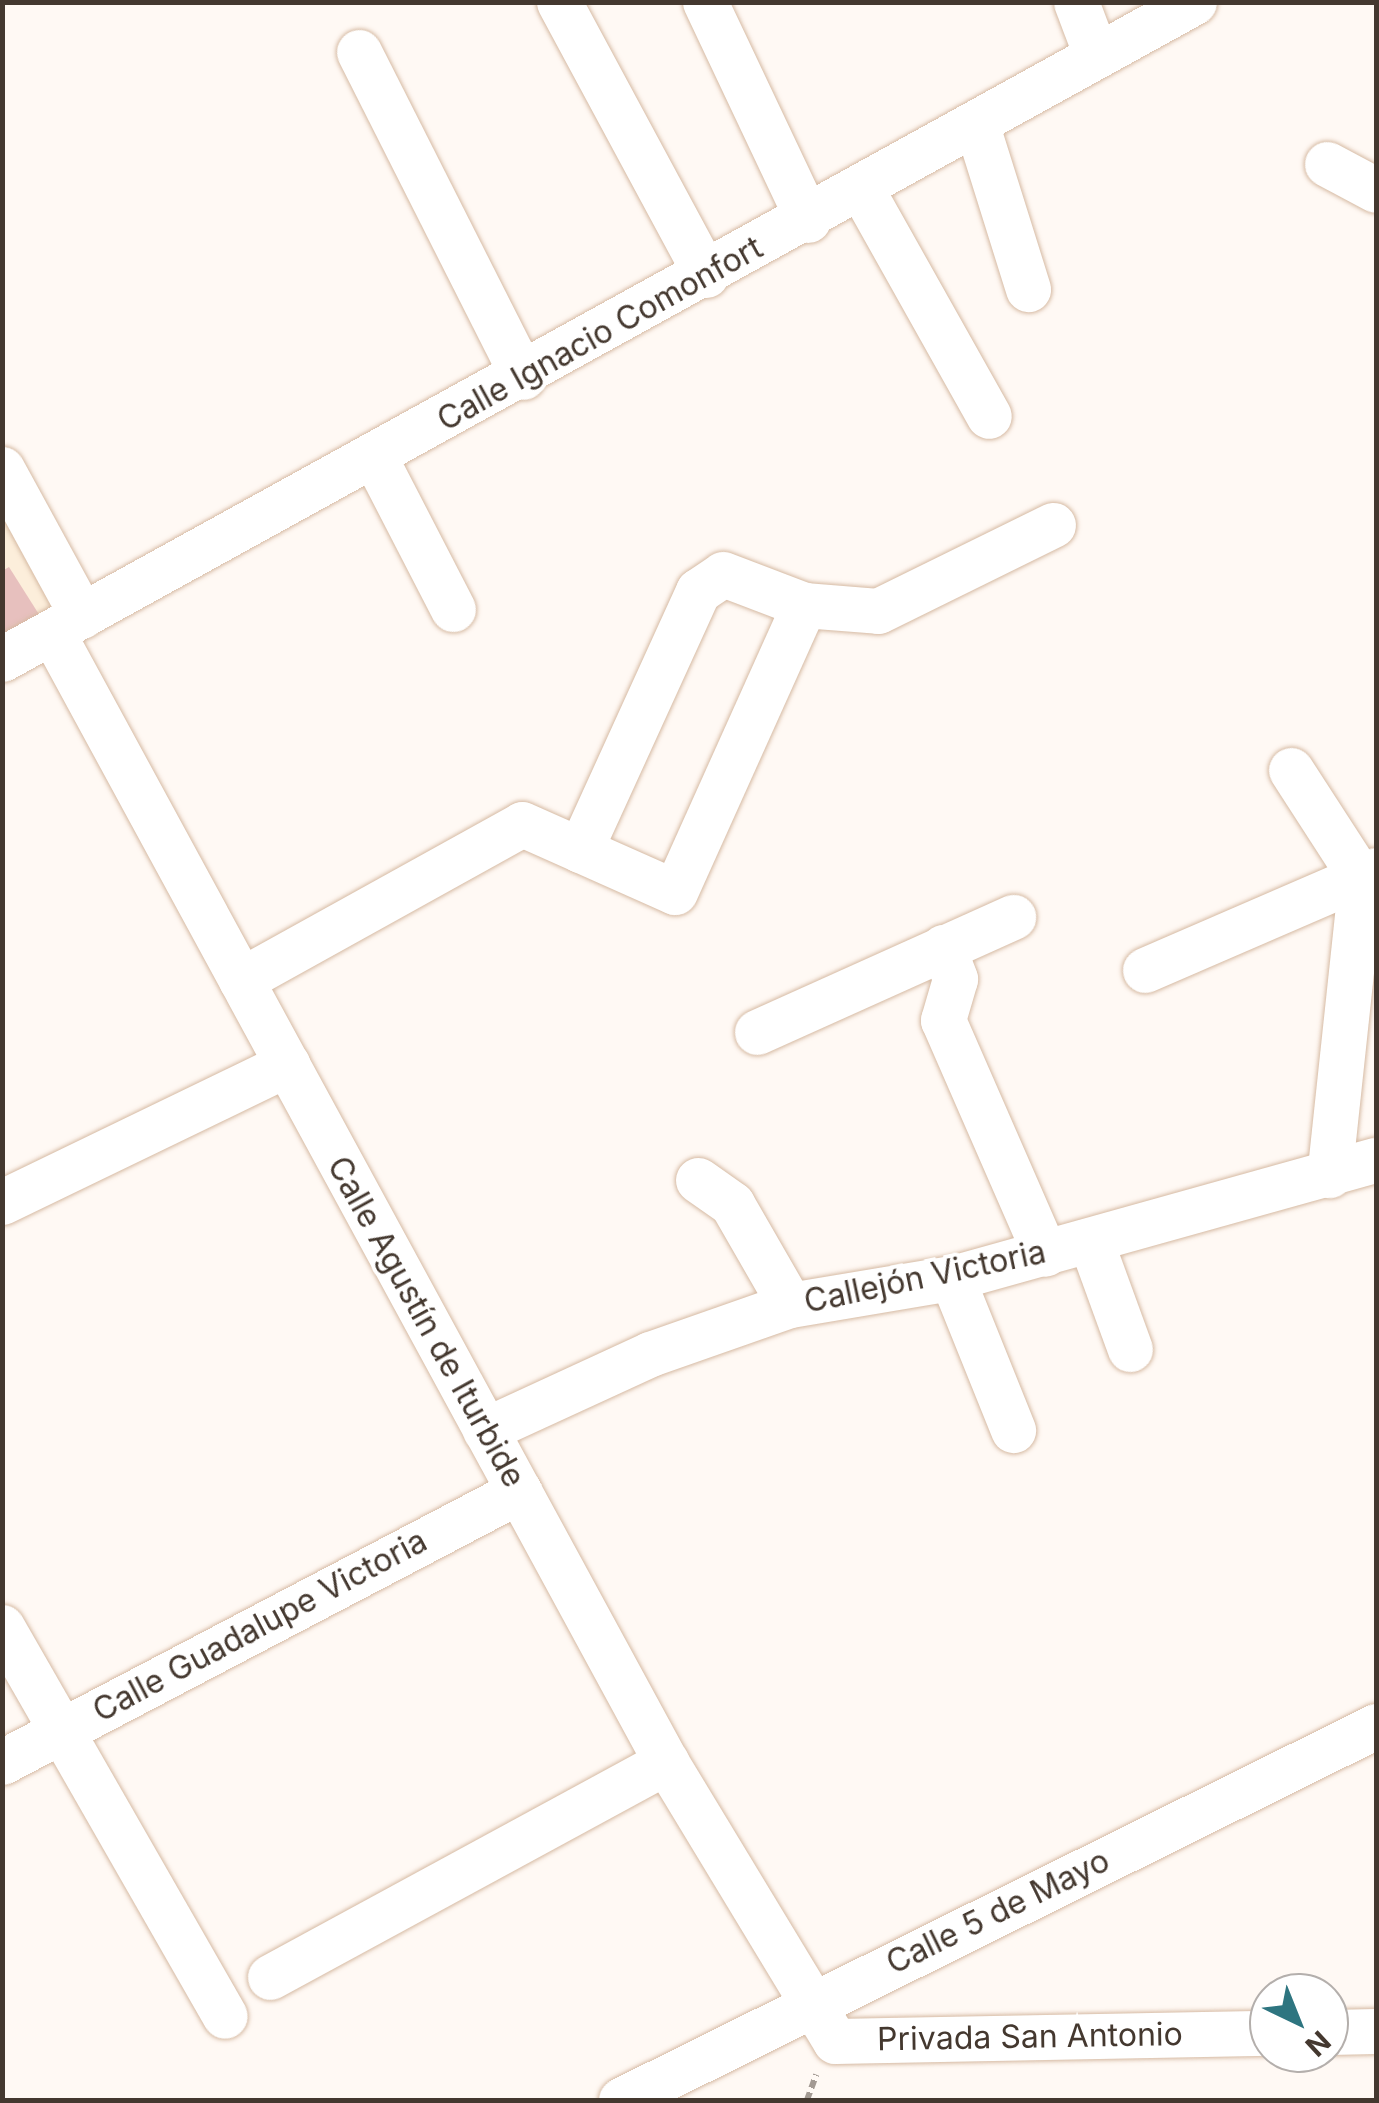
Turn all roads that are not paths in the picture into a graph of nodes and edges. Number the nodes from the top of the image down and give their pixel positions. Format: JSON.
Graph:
{"nodes":[{"id":1,"x":559,"y":2,"type":"edge"},
{"id":2,"x":705,"y":2,"type":"edge"},
{"id":3,"x":1076,"y":2,"type":"edge"},
{"id":4,"x":1194,"y":2,"type":"edge"},
{"id":5,"x":358,"y":52,"type":"dead end"},
{"id":6,"x":1096,"y":55,"type":"junction"},
{"id":7,"x":977,"y":126,"type":"junction"},
{"id":8,"x":1327,"y":164,"type":"dead end"},
{"id":9,"x":862,"y":190,"type":"junction"},
{"id":10,"x":1376,"y":190,"type":"edge"},
{"id":11,"x":808,"y":220,"type":"junction"},
{"id":12,"x":706,"y":275,"type":"junction"},
{"id":13,"x":1028,"y":289,"type":"dead end"},
{"id":14,"x":523,"y":377,"type":"junction"},
{"id":15,"x":989,"y":416,"type":"dead end"},
{"id":16,"x":374,"y":458,"type":"junction"},
{"id":17,"x":2,"y":469,"type":"edge"},
{"id":18,"x":1053,"y":525,"type":"dead end"},
{"id":19,"x":804,"y":605,"type":"junction"},
{"id":20,"x":453,"y":609,"type":"dead end"},
{"id":21,"x":67,"y":624,"type":"junction"},
{"id":22,"x":2,"y":659,"type":"edge"},
{"id":23,"x":1291,"y":770,"type":"dead end"},
{"id":24,"x":580,"y":850,"type":"junction"},
{"id":25,"x":1369,"y":874,"type":"edge"},
{"id":26,"x":1013,"y":918,"type":"dead end"},
{"id":27,"x":943,"y":946,"type":"junction"},
{"id":28,"x":1145,"y":970,"type":"dead end"},
{"id":29,"x":241,"y":980,"type":"junction"},
{"id":30,"x":757,"y":1032,"type":"dead end"},
{"id":31,"x":286,"y":1064,"type":"junction"},
{"id":32,"x":1376,"y":1160,"type":"edge"},
{"id":33,"x":1330,"y":1175,"type":"junction"},
{"id":34,"x":698,"y":1180,"type":"dead end"},
{"id":35,"x":2,"y":1202,"type":"edge"},
{"id":36,"x":1091,"y":1242,"type":"junction"},
{"id":37,"x":1045,"y":1254,"type":"junction"},
{"id":38,"x":952,"y":1278,"type":"junction"},
{"id":39,"x":790,"y":1305,"type":"junction"},
{"id":40,"x":1130,"y":1349,"type":"dead end"},
{"id":41,"x":486,"y":1430,"type":"junction"},
{"id":42,"x":1013,"y":1430,"type":"dead end"},
{"id":43,"x":519,"y":1491,"type":"junction"},
{"id":44,"x":2,"y":1627,"type":"edge"},
{"id":45,"x":1376,"y":1726,"type":"edge"},
{"id":46,"x":61,"y":1731,"type":"junction"},
{"id":47,"x":2,"y":1762,"type":"edge"},
{"id":48,"x":666,"y":1762,"type":"junction"},
{"id":49,"x":270,"y":1977,"type":"dead end"},
{"id":50,"x":812,"y":2004,"type":"junction"},
{"id":51,"x":225,"y":2016,"type":"dead end"},
{"id":52,"x":1376,"y":2031,"type":"edge"},
{"id":53,"x":1349,"y":2032,"type":"edge"},
{"id":54,"x":1249,"y":2033,"type":"edge"},
{"id":55,"x":621,"y":2100,"type":"edge"}],
"edges":[{"from":1,"to":12,"type":"street"},
{"from":2,"to":11,"type":"street"},
{"from":3,"to":6,"type":"street"},
{"from":4,"to":6,"type":"street","name":"Calle Ignacio Comonfort"},
{"from":5,"to":14,"type":"street"},
{"from":6,"to":7,"type":"street","name":"Calle Ignacio Comonfort"},
{"from":7,"to":9,"type":"street","name":"Calle Ignacio Comonfort"},
{"from":7,"to":13,"type":"street"},
{"from":8,"to":10,"type":"street"},
{"from":9,"to":11,"type":"street","name":"Calle Ignacio Comonfort"},
{"from":9,"to":15,"type":"street"},
{"from":11,"to":12,"type":"street","name":"Calle Ignacio Comonfort"},
{"from":12,"to":14,"type":"street","name":"Calle Ignacio Comonfort"},
{"from":14,"to":16,"type":"street","name":"Calle Ignacio Comonfort"},
{"from":16,"to":20,"type":"street"},
{"from":16,"to":21,"type":"street","name":"Calle Ignacio Comonfort"},
{"from":17,"to":21,"type":"street","name":"Calle Agustín de Iturbide"},
{"from":18,"to":19,"type":"street"},
{"from":19,"to":24,"type":"street"},
{"from":19,"to":24,"type":"street"},
{"from":21,"to":22,"type":"street","name":"Calle Ignacio Comonfort"},
{"from":21,"to":29,"type":"street","name":"Calle Agustín de Iturbide"},
{"from":23,"to":25,"type":"street"},
{"from":24,"to":29,"type":"street"},
{"from":25,"to":28,"type":"street"},
{"from":25,"to":33,"type":"street"},
{"from":26,"to":27,"type":"street"},
{"from":27,"to":30,"type":"street"},
{"from":27,"to":37,"type":"street"},
{"from":29,"to":31,"type":"street","name":"Calle Agustín de Iturbide"},
{"from":31,"to":35,"type":"street"},
{"from":31,"to":41,"type":"street","name":"Calle Agustín de Iturbide"},
{"from":32,"to":33,"type":"street","name":"Callejón Victoria"},
{"from":33,"to":36,"type":"street","name":"Callejón Victoria"},
{"from":34,"to":39,"type":"street"},
{"from":36,"to":37,"type":"street","name":"Callejón Victoria"},
{"from":36,"to":40,"type":"street"},
{"from":37,"to":38,"type":"street","name":"Callejón Victoria"},
{"from":38,"to":39,"type":"street","name":"Callejón Victoria"},
{"from":38,"to":42,"type":"street"},
{"from":39,"to":41,"type":"street","name":"Callejón Victoria"},
{"from":41,"to":43,"type":"street","name":"Calle Agustín de Iturbide"},
{"from":43,"to":46,"type":"street","name":"Calle Guadalupe Victoria"},
{"from":43,"to":48,"type":"street","name":"Calle Agustín de Iturbide"},
{"from":44,"to":46,"type":"street"},
{"from":45,"to":50,"type":"street","name":"Calle 5 de Mayo"},
{"from":46,"to":47,"type":"street","name":"Calle Guadalupe Victoria"},
{"from":46,"to":51,"type":"street"},
{"from":48,"to":49,"type":"street"},
{"from":48,"to":50,"type":"street","name":"Calle Agustín de Iturbide"},
{"from":50,"to":54,"type":"street","name":"Privada San Antonio"},
{"from":50,"to":55,"type":"street","name":"Calle 5 de Mayo"},
{"from":52,"to":53,"type":"street"}]}
